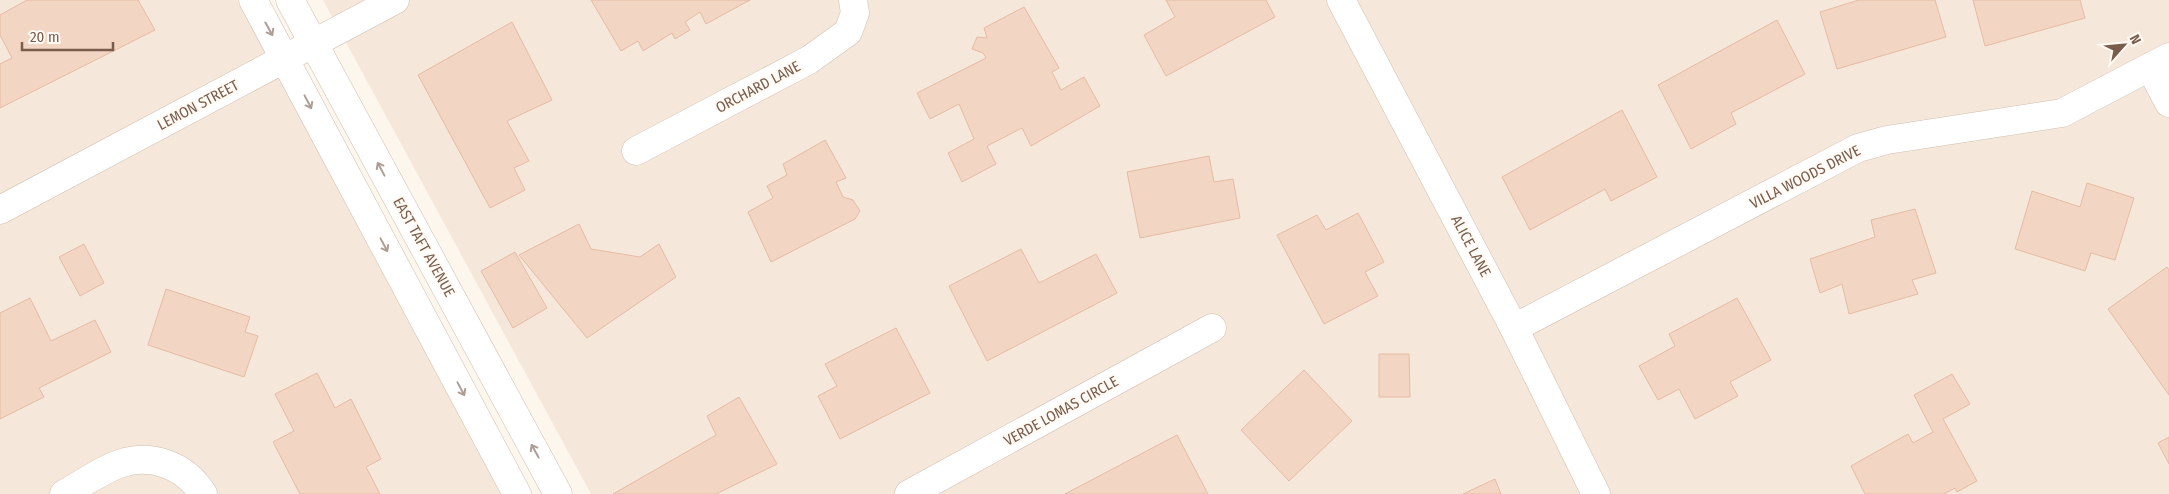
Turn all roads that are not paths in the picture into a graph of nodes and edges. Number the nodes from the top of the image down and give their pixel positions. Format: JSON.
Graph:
{"nodes":[{"id":1,"x":253,"y":0,"type":"edge"},
{"id":2,"x":290,"y":0,"type":"edge"},
{"id":3,"x":395,"y":0,"type":"edge"},
{"id":4,"x":853,"y":0,"type":"edge"},
{"id":5,"x":1342,"y":0,"type":"edge"},
{"id":6,"x":314,"y":44,"type":"junction"},
{"id":7,"x":285,"y":59,"type":"junction"},
{"id":8,"x":2159,"y":62,"type":"edge"},
{"id":9,"x":2169,"y":103,"type":"edge"},
{"id":10,"x":636,"y":152,"type":"dead end"},
{"id":11,"x":0,"y":210,"type":"edge"},
{"id":12,"x":1212,"y":328,"type":"dead end"},
{"id":13,"x":1514,"y":328,"type":"junction"},
{"id":14,"x":64,"y":494,"type":"edge"},
{"id":15,"x":203,"y":494,"type":"edge"},
{"id":16,"x":517,"y":494,"type":"edge"},
{"id":17,"x":558,"y":494,"type":"edge"},
{"id":18,"x":909,"y":494,"type":"edge"},
{"id":19,"x":1596,"y":494,"type":"edge"}],
"edges":[{"from":1,"to":7,"type":"street","one_way":true},
{"from":2,"to":6,"type":"street","name":"EAST TAFT AVENUE"},
{"from":3,"to":6,"type":"street","name":"LEMON STREET"},
{"from":4,"to":10,"type":"street","name":"ORCHARD LANE"},
{"from":5,"to":13,"type":"street","name":"ALICE LANE"},
{"from":6,"to":7,"type":"street","name":"LEMON STREET"},
{"from":17,"to":6,"type":"street","name":"EAST TAFT AVENUE","one_way":true},
{"from":7,"to":11,"type":"street","name":"LEMON STREET"},
{"from":7,"to":16,"type":"street","one_way":true},
{"from":8,"to":9,"type":"street"},
{"from":8,"to":13,"type":"street","name":"VILLA WOODS DRIVE"},
{"from":12,"to":18,"type":"street","name":"VERDE LOMAS CIRCLE"},
{"from":13,"to":19,"type":"street","name":"ALICE LANE"},
{"from":14,"to":15,"type":"street"}]}
